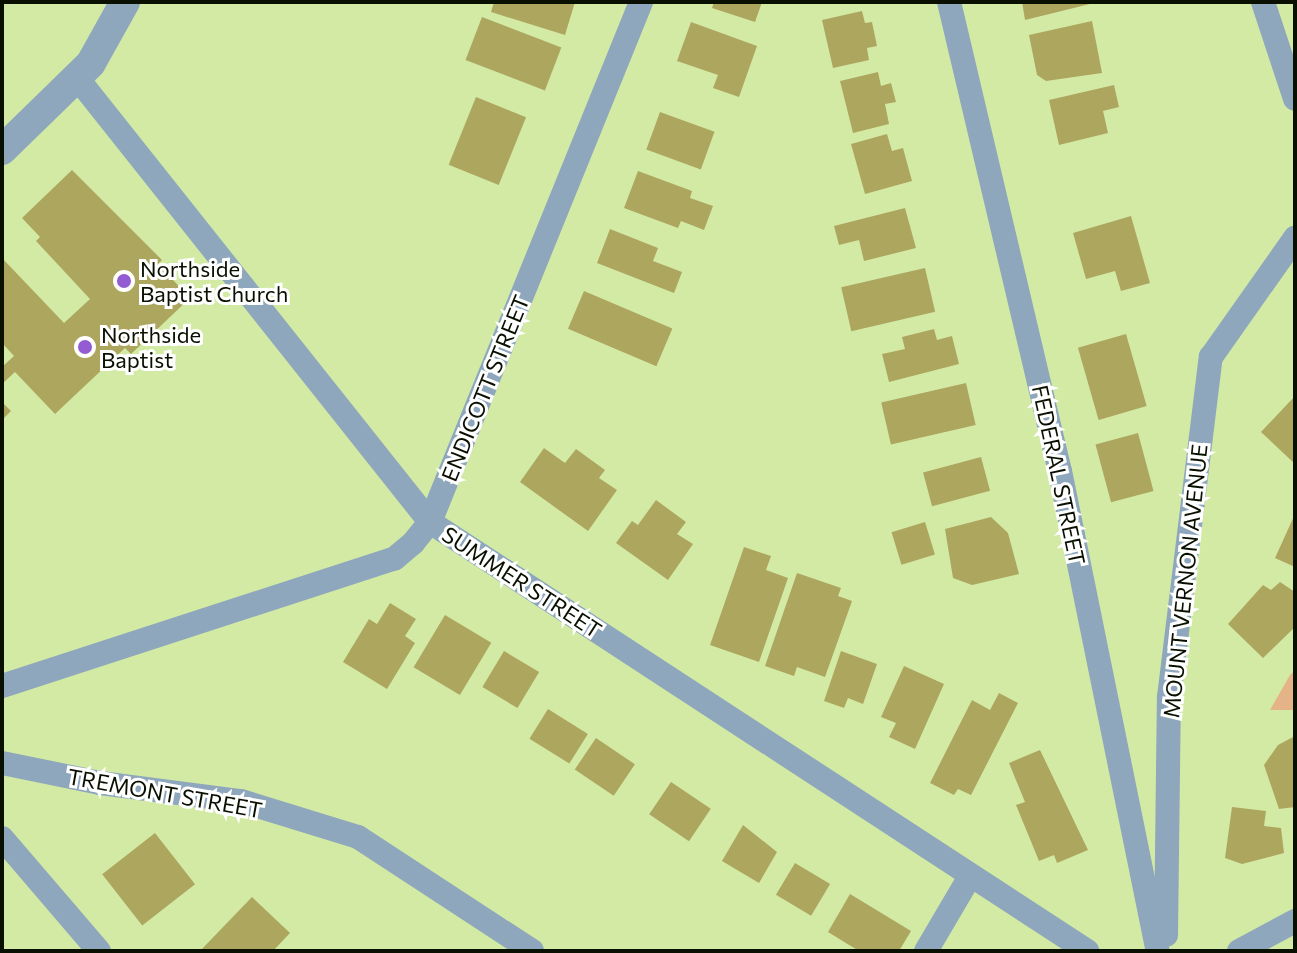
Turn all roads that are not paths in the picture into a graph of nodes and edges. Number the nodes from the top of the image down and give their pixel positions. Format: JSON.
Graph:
{"nodes":[{"id":1,"x":125,"y":2,"type":"edge"},
{"id":2,"x":641,"y":2,"type":"edge"},
{"id":3,"x":949,"y":2,"type":"edge"},
{"id":4,"x":1263,"y":2,"type":"edge"},
{"id":5,"x":78,"y":79,"type":"junction"},
{"id":6,"x":1295,"y":99,"type":"edge"},
{"id":7,"x":2,"y":150,"type":"edge"},
{"id":8,"x":1295,"y":238,"type":"edge"},
{"id":9,"x":430,"y":522,"type":"junction"},
{"id":10,"x":2,"y":686,"type":"edge"},
{"id":11,"x":2,"y":763,"type":"edge"},
{"id":12,"x":2,"y":838,"type":"edge"},
{"id":13,"x":969,"y":878,"type":"junction"},
{"id":14,"x":1295,"y":921,"type":"edge"},
{"id":15,"x":99,"y":951,"type":"edge"},
{"id":16,"x":532,"y":951,"type":"edge"},
{"id":17,"x":926,"y":951,"type":"edge"},
{"id":18,"x":1087,"y":951,"type":"edge"},
{"id":19,"x":1158,"y":951,"type":"edge"},
{"id":20,"x":1165,"y":951,"type":"edge"},
{"id":21,"x":1239,"y":951,"type":"edge"}],
"edges":[{"from":1,"to":5,"type":"street"},
{"from":2,"to":9,"type":"street","name":"ENDICOTT STREET"},
{"from":3,"to":19,"type":"street","name":"FEDERAL STREET"},
{"from":4,"to":6,"type":"street"},
{"from":5,"to":7,"type":"street"},
{"from":5,"to":9,"type":"street","name":"SUMMER STREET"},
{"from":8,"to":20,"type":"street","name":"MOUNT VERNON AVENUE"},
{"from":9,"to":10,"type":"street","name":"ENDICOTT STREET"},
{"from":9,"to":13,"type":"street","name":"SUMMER STREET"},
{"from":11,"to":16,"type":"street","name":"TREMONT STREET"},
{"from":12,"to":15,"type":"street"},
{"from":13,"to":17,"type":"street"},
{"from":13,"to":18,"type":"street","name":"SUMMER STREET"},
{"from":14,"to":21,"type":"street"}]}
